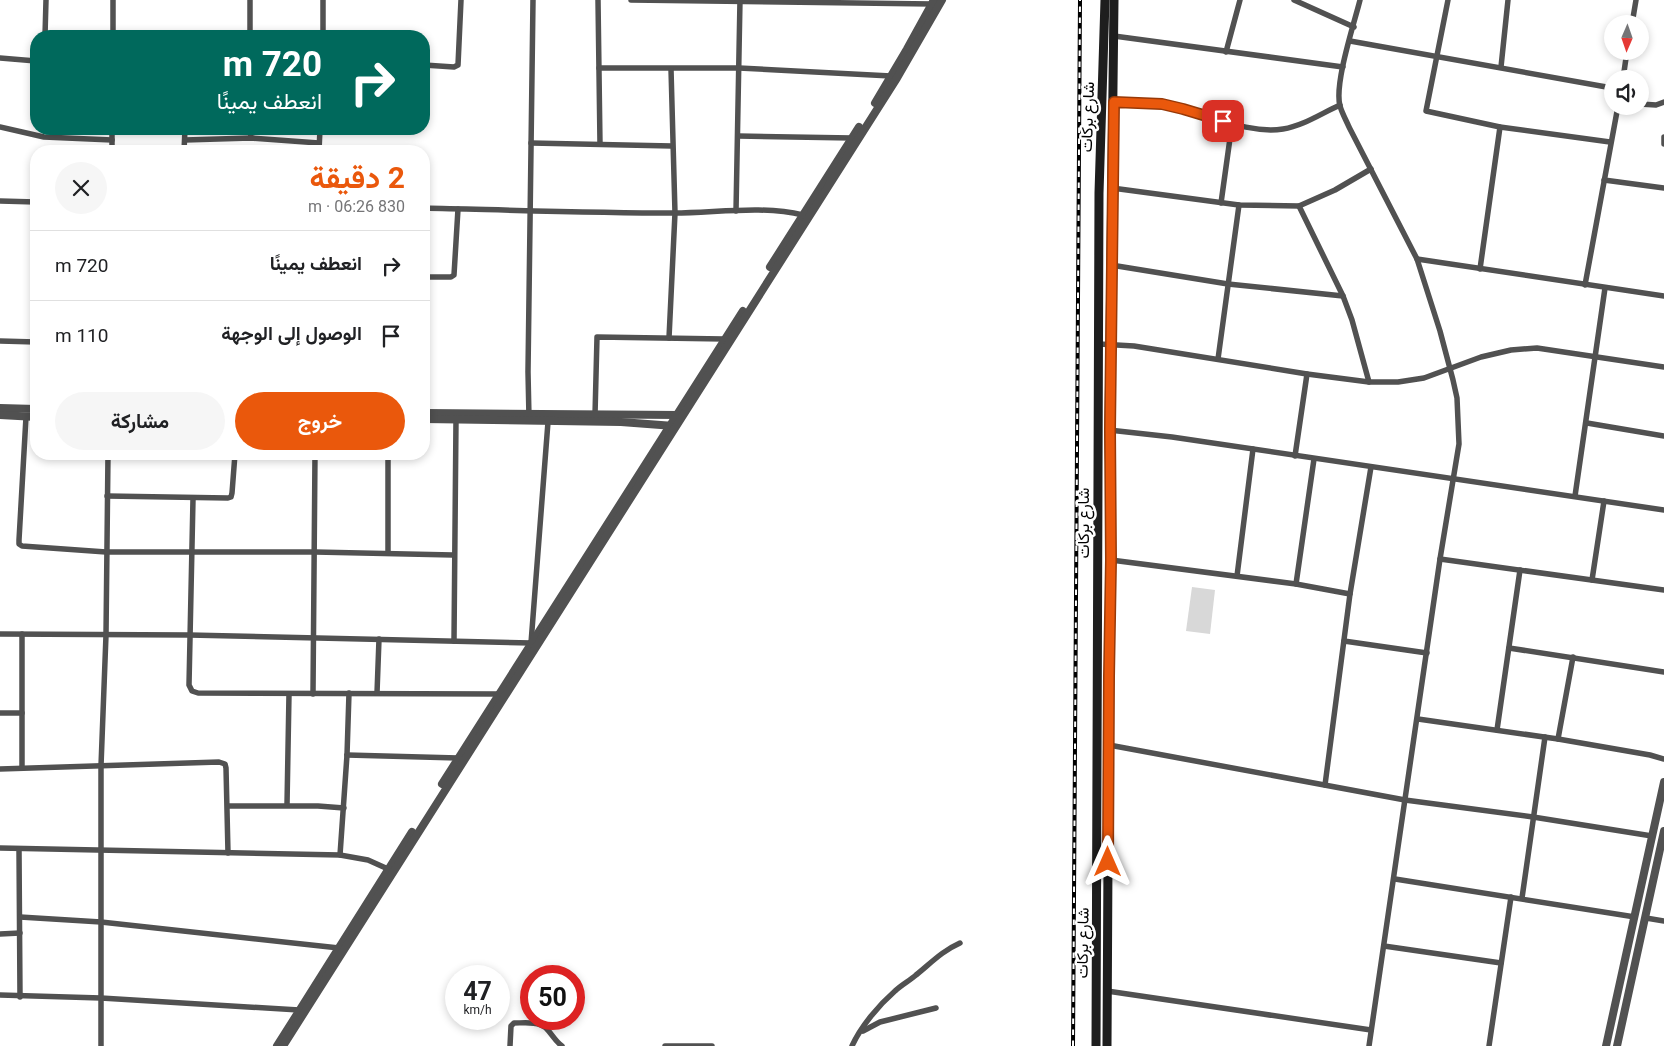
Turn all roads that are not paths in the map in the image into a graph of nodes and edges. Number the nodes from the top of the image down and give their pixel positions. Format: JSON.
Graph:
{"nodes":[{"id":1,"x":46,"y":0,"type":"edge"},
{"id":2,"x":114,"y":0,"type":"edge"},
{"id":3,"x":250,"y":0,"type":"edge"},
{"id":4,"x":323,"y":0,"type":"edge"},
{"id":5,"x":462,"y":0,"type":"edge"},
{"id":6,"x":533,"y":0,"type":"edge"},
{"id":7,"x":598,"y":0,"type":"edge"},
{"id":8,"x":631,"y":0,"type":"edge"},
{"id":9,"x":740,"y":0,"type":"edge"},
{"id":10,"x":942,"y":0,"type":"edge"},
{"id":11,"x":1105,"y":0,"type":"edge"},
{"id":12,"x":1114,"y":0,"type":"edge"},
{"id":13,"x":1240,"y":0,"type":"edge"},
{"id":14,"x":1294,"y":0,"type":"edge"},
{"id":15,"x":1360,"y":0,"type":"edge"},
{"id":16,"x":1448,"y":0,"type":"edge"},
{"id":17,"x":1508,"y":0,"type":"edge"},
{"id":18,"x":1636,"y":0,"type":"edge"},
{"id":19,"x":855,"y":1,"type":"edge"},
{"id":20,"x":933,"y":1,"type":"edge"},
{"id":21,"x":1634,"y":15,"type":"edge"},
{"id":22,"x":1354,"y":27,"type":"junction"},
{"id":23,"x":45,"y":30,"type":"edge"},
{"id":24,"x":113,"y":30,"type":"edge"},
{"id":25,"x":250,"y":30,"type":"edge"},
{"id":26,"x":323,"y":30,"type":"edge"},
{"id":27,"x":1114,"y":36,"type":"junction"},
{"id":28,"x":1350,"y":41,"type":"junction"},
{"id":29,"x":1226,"y":52,"type":"junction"},
{"id":30,"x":1436,"y":57,"type":"junction"},
{"id":31,"x":0,"y":58,"type":"edge"},
{"id":32,"x":30,"y":60,"type":"edge"},
{"id":33,"x":430,"y":65,"type":"edge"},
{"id":34,"x":1343,"y":67,"type":"junction"},
{"id":35,"x":1501,"y":67,"type":"junction"},
{"id":36,"x":599,"y":68,"type":"junction"},
{"id":37,"x":739,"y":68,"type":"junction"},
{"id":38,"x":671,"y":69,"type":"junction"},
{"id":39,"x":891,"y":76,"type":"junction"},
{"id":40,"x":1604,"y":86,"type":"edge"},
{"id":41,"x":1114,"y":102,"type":"junction"},
{"id":42,"x":1664,"y":102,"type":"edge"},
{"id":43,"x":1340,"y":105,"type":"junction"},
{"id":44,"x":1649,"y":105,"type":"edge"},
{"id":45,"x":1616,"y":115,"type":"edge"},
{"id":46,"x":1232,"y":124,"type":"junction"},
{"id":47,"x":0,"y":127,"type":"edge"},
{"id":48,"x":1500,"y":127,"type":"junction"},
{"id":49,"x":30,"y":134,"type":"edge"},
{"id":50,"x":35,"y":135,"type":"edge"},
{"id":51,"x":112,"y":135,"type":"edge"},
{"id":52,"x":185,"y":135,"type":"edge"},
{"id":53,"x":251,"y":135,"type":"edge"},
{"id":54,"x":320,"y":135,"type":"edge"},
{"id":55,"x":738,"y":136,"type":"junction"},
{"id":56,"x":44,"y":137,"type":"joint"},
{"id":57,"x":1664,"y":137,"type":"edge"},
{"id":58,"x":251,"y":138,"type":"junction"},
{"id":59,"x":852,"y":138,"type":"junction"},
{"id":60,"x":112,"y":140,"type":"junction"},
{"id":61,"x":185,"y":140,"type":"junction"},
{"id":62,"x":1610,"y":142,"type":"junction"},
{"id":63,"x":319,"y":143,"type":"joint"},
{"id":64,"x":531,"y":143,"type":"junction"},
{"id":65,"x":600,"y":144,"type":"junction"},
{"id":66,"x":1664,"y":144,"type":"edge"},
{"id":67,"x":112,"y":145,"type":"edge"},
{"id":68,"x":185,"y":145,"type":"edge"},
{"id":69,"x":672,"y":146,"type":"junction"},
{"id":70,"x":1371,"y":169,"type":"junction"},
{"id":71,"x":1604,"y":180,"type":"junction"},
{"id":72,"x":1112,"y":188,"type":"junction"},
{"id":73,"x":1664,"y":188,"type":"edge"},
{"id":74,"x":0,"y":201,"type":"edge"},
{"id":75,"x":30,"y":202,"type":"edge"},
{"id":76,"x":1221,"y":203,"type":"junction"},
{"id":77,"x":1239,"y":205,"type":"junction"},
{"id":78,"x":1299,"y":206,"type":"junction"},
{"id":79,"x":430,"y":208,"type":"edge"},
{"id":80,"x":458,"y":209,"type":"junction"},
{"id":81,"x":530,"y":211,"type":"junction"},
{"id":82,"x":736,"y":211,"type":"junction"},
{"id":83,"x":676,"y":213,"type":"junction"},
{"id":84,"x":803,"y":215,"type":"junction"},
{"id":85,"x":1417,"y":259,"type":"junction"},
{"id":86,"x":1111,"y":266,"type":"junction"},
{"id":87,"x":1480,"y":269,"type":"junction"},
{"id":88,"x":430,"y":277,"type":"edge"},
{"id":89,"x":1228,"y":284,"type":"junction"},
{"id":90,"x":1585,"y":285,"type":"junction"},
{"id":91,"x":1605,"y":288,"type":"junction"},
{"id":92,"x":1343,"y":296,"type":"junction"},
{"id":93,"x":1664,"y":296,"type":"edge"},
{"id":94,"x":670,"y":338,"type":"junction"},
{"id":95,"x":724,"y":339,"type":"junction"},
{"id":96,"x":0,"y":341,"type":"edge"},
{"id":97,"x":30,"y":342,"type":"edge"},
{"id":98,"x":1099,"y":344,"type":"junction"},
{"id":99,"x":1111,"y":344,"type":"junction"},
{"id":100,"x":1595,"y":357,"type":"junction"},
{"id":101,"x":1218,"y":359,"type":"junction"},
{"id":102,"x":1664,"y":366,"type":"edge"},
{"id":103,"x":1450,"y":368,"type":"junction"},
{"id":104,"x":1307,"y":374,"type":"junction"},
{"id":105,"x":1369,"y":382,"type":"junction"},
{"id":106,"x":0,"y":408,"type":"edge"},
{"id":107,"x":30,"y":409,"type":"edge"},
{"id":108,"x":430,"y":412,"type":"edge"},
{"id":109,"x":0,"y":415,"type":"edge"},
{"id":110,"x":595,"y":415,"type":"junction"},
{"id":111,"x":679,"y":415,"type":"junction"},
{"id":112,"x":26,"y":417,"type":"junction"},
{"id":113,"x":30,"y":417,"type":"edge"},
{"id":114,"x":529,"y":418,"type":"junction"},
{"id":115,"x":430,"y":419,"type":"edge"},
{"id":116,"x":456,"y":420,"type":"junction"},
{"id":117,"x":548,"y":422,"type":"junction"},
{"id":118,"x":1587,"y":423,"type":"junction"},
{"id":119,"x":673,"y":426,"type":"junction"},
{"id":120,"x":1110,"y":430,"type":"junction"},
{"id":121,"x":1664,"y":436,"type":"edge"},
{"id":122,"x":1253,"y":449,"type":"junction"},
{"id":123,"x":1295,"y":456,"type":"junction"},
{"id":124,"x":1314,"y":459,"type":"junction"},
{"id":125,"x":108,"y":460,"type":"edge"},
{"id":126,"x":234,"y":460,"type":"edge"},
{"id":127,"x":315,"y":460,"type":"edge"},
{"id":128,"x":388,"y":460,"type":"edge"},
{"id":129,"x":1371,"y":467,"type":"junction"},
{"id":130,"x":1455,"y":478,"type":"junction"},
{"id":131,"x":107,"y":496,"type":"junction"},
{"id":132,"x":1575,"y":496,"type":"junction"},
{"id":133,"x":193,"y":498,"type":"junction"},
{"id":134,"x":1604,"y":500,"type":"junction"},
{"id":135,"x":1664,"y":510,"type":"edge"},
{"id":136,"x":106,"y":552,"type":"junction"},
{"id":137,"x":192,"y":552,"type":"junction"},
{"id":138,"x":315,"y":552,"type":"junction"},
{"id":139,"x":388,"y":553,"type":"junction"},
{"id":140,"x":453,"y":554,"type":"junction"},
{"id":141,"x":1440,"y":559,"type":"junction"},
{"id":142,"x":1111,"y":560,"type":"junction"},
{"id":143,"x":1520,"y":570,"type":"junction"},
{"id":144,"x":1237,"y":576,"type":"junction"},
{"id":145,"x":1592,"y":580,"type":"junction"},
{"id":146,"x":1296,"y":584,"type":"junction"},
{"id":147,"x":1664,"y":590,"type":"edge"},
{"id":148,"x":1350,"y":594,"type":"junction"},
{"id":149,"x":0,"y":634,"type":"edge"},
{"id":150,"x":22,"y":634,"type":"junction"},
{"id":151,"x":106,"y":635,"type":"junction"},
{"id":152,"x":189,"y":635,"type":"junction"},
{"id":153,"x":313,"y":638,"type":"junction"},
{"id":154,"x":379,"y":640,"type":"junction"},
{"id":155,"x":454,"y":641,"type":"junction"},
{"id":156,"x":1344,"y":641,"type":"junction"},
{"id":157,"x":531,"y":643,"type":"junction"},
{"id":158,"x":1510,"y":648,"type":"junction"},
{"id":159,"x":1427,"y":653,"type":"junction"},
{"id":160,"x":1573,"y":657,"type":"junction"},
{"id":161,"x":1664,"y":672,"type":"edge"},
{"id":162,"x":348,"y":693,"type":"junction"},
{"id":163,"x":377,"y":693,"type":"junction"},
{"id":164,"x":289,"y":694,"type":"junction"},
{"id":165,"x":313,"y":694,"type":"junction"},
{"id":166,"x":499,"y":694,"type":"junction"},
{"id":167,"x":0,"y":713,"type":"edge"},
{"id":168,"x":22,"y":713,"type":"junction"},
{"id":169,"x":1418,"y":719,"type":"junction"},
{"id":170,"x":1497,"y":730,"type":"junction"},
{"id":171,"x":1545,"y":737,"type":"junction"},
{"id":172,"x":1558,"y":739,"type":"junction"},
{"id":173,"x":1109,"y":745,"type":"junction"},
{"id":174,"x":347,"y":756,"type":"junction"},
{"id":175,"x":458,"y":758,"type":"junction"},
{"id":176,"x":1664,"y":759,"type":"edge"},
{"id":177,"x":102,"y":766,"type":"junction"},
{"id":178,"x":22,"y":768,"type":"junction"},
{"id":179,"x":0,"y":769,"type":"edge"},
{"id":180,"x":1664,"y":782,"type":"edge"},
{"id":181,"x":1325,"y":785,"type":"junction"},
{"id":182,"x":1406,"y":800,"type":"junction"},
{"id":183,"x":287,"y":805,"type":"junction"},
{"id":184,"x":228,"y":806,"type":"junction"},
{"id":185,"x":344,"y":808,"type":"junction"},
{"id":186,"x":1533,"y":817,"type":"junction"},
{"id":187,"x":1664,"y":831,"type":"edge"},
{"id":188,"x":1652,"y":836,"type":"junction"},
{"id":189,"x":0,"y":848,"type":"edge"},
{"id":190,"x":20,"y":849,"type":"junction"},
{"id":191,"x":101,"y":850,"type":"junction"},
{"id":192,"x":228,"y":853,"type":"junction"},
{"id":193,"x":340,"y":855,"type":"junction"},
{"id":194,"x":388,"y":869,"type":"junction"},
{"id":195,"x":1395,"y":879,"type":"junction"},
{"id":196,"x":1511,"y":897,"type":"junction"},
{"id":197,"x":1522,"y":898,"type":"junction"},
{"id":198,"x":20,"y":917,"type":"junction"},
{"id":199,"x":1635,"y":917,"type":"junction"},
{"id":200,"x":1646,"y":918,"type":"junction"},
{"id":201,"x":361,"y":919,"type":"junction"},
{"id":202,"x":1664,"y":921,"type":"edge"},
{"id":203,"x":101,"y":922,"type":"junction"},
{"id":204,"x":0,"y":934,"type":"edge"},
{"id":205,"x":20,"y":934,"type":"junction"},
{"id":206,"x":960,"y":943,"type":"dead end"},
{"id":207,"x":1384,"y":946,"type":"junction"},
{"id":208,"x":339,"y":948,"type":"junction"},
{"id":209,"x":1501,"y":963,"type":"junction"},
{"id":210,"x":1107,"y":991,"type":"junction"},
{"id":211,"x":0,"y":995,"type":"edge"},
{"id":212,"x":20,"y":996,"type":"junction"},
{"id":213,"x":101,"y":998,"type":"junction"},
{"id":214,"x":936,"y":1008,"type":"dead end"},
{"id":215,"x":299,"y":1010,"type":"junction"},
{"id":216,"x":1371,"y":1030,"type":"junction"},
{"id":217,"x":861,"y":1032,"type":"junction"},
{"id":218,"x":100,"y":1046,"type":"edge"},
{"id":219,"x":277,"y":1046,"type":"edge"},
{"id":220,"x":283,"y":1046,"type":"edge"},
{"id":221,"x":510,"y":1046,"type":"edge"},
{"id":222,"x":562,"y":1046,"type":"edge"},
{"id":223,"x":665,"y":1046,"type":"edge"},
{"id":224,"x":712,"y":1046,"type":"edge"},
{"id":225,"x":852,"y":1046,"type":"edge"},
{"id":226,"x":1096,"y":1046,"type":"edge"},
{"id":227,"x":1107,"y":1046,"type":"edge"},
{"id":228,"x":1369,"y":1046,"type":"edge"},
{"id":229,"x":1489,"y":1046,"type":"edge"},
{"id":230,"x":1606,"y":1046,"type":"edge"},
{"id":231,"x":1617,"y":1046,"type":"edge"}],
"edges":[{"from":1,"to":23,"type":"street"},
{"from":2,"to":24,"type":"street"},
{"from":3,"to":25,"type":"street"},
{"from":4,"to":26,"type":"street"},
{"from":5,"to":33,"type":"street"},
{"from":6,"to":64,"type":"street"},
{"from":7,"to":36,"type":"street"},
{"from":8,"to":9,"type":"street"},
{"from":9,"to":19,"type":"street"},
{"from":9,"to":37,"type":"street"},
{"from":10,"to":111,"type":"street"},
{"from":11,"to":98,"type":"main road","name":"شارع بركات"},
{"from":12,"to":27,"type":"main road","name":"شارع بركات"},
{"from":13,"to":29,"type":"street"},
{"from":14,"to":22,"type":"street"},
{"from":15,"to":22,"type":"street"},
{"from":16,"to":30,"type":"street"},
{"from":17,"to":35,"type":"street"},
{"from":18,"to":21,"type":"street"},
{"from":19,"to":20,"type":"street"},
{"from":20,"to":39,"type":"street"},
{"from":22,"to":28,"type":"street"},
{"from":27,"to":29,"type":"street"},
{"from":27,"to":41,"type":"main road","name":"شارع بركات"},
{"from":28,"to":30,"type":"street"},
{"from":28,"to":34,"type":"street"},
{"from":29,"to":34,"type":"street"},
{"from":30,"to":35,"type":"street"},
{"from":30,"to":48,"type":"street"},
{"from":31,"to":32,"type":"street"},
{"from":34,"to":43,"type":"street"},
{"from":35,"to":40,"type":"street"},
{"from":36,"to":38,"type":"street"},
{"from":36,"to":65,"type":"street"},
{"from":37,"to":38,"type":"street"},
{"from":37,"to":39,"type":"street"},
{"from":37,"to":55,"type":"street"},
{"from":38,"to":69,"type":"street"},
{"from":39,"to":59,"type":"street"},
{"from":41,"to":46,"type":"street"},
{"from":41,"to":72,"type":"main road","name":"شارع بركات"},
{"from":42,"to":44,"type":"street"},
{"from":43,"to":46,"type":"street"},
{"from":43,"to":70,"type":"street"},
{"from":45,"to":62,"type":"street"},
{"from":46,"to":76,"type":"street"},
{"from":47,"to":49,"type":"street"},
{"from":48,"to":62,"type":"street"},
{"from":48,"to":87,"type":"street"},
{"from":50,"to":56,"type":"street"},
{"from":51,"to":60,"type":"street"},
{"from":52,"to":61,"type":"street"},
{"from":53,"to":58,"type":"street"},
{"from":54,"to":63,"type":"street"},
{"from":55,"to":59,"type":"street"},
{"from":55,"to":82,"type":"street"},
{"from":56,"to":60,"type":"street"},
{"from":57,"to":66,"type":"street"},
{"from":58,"to":61,"type":"street"},
{"from":58,"to":63,"type":"street"},
{"from":59,"to":84,"type":"street"},
{"from":60,"to":67,"type":"street"},
{"from":61,"to":68,"type":"street"},
{"from":62,"to":71,"type":"street"},
{"from":64,"to":65,"type":"street"},
{"from":64,"to":81,"type":"street"},
{"from":65,"to":69,"type":"street"},
{"from":69,"to":83,"type":"street"},
{"from":70,"to":78,"type":"street"},
{"from":70,"to":85,"type":"street"},
{"from":71,"to":73,"type":"street"},
{"from":71,"to":90,"type":"street"},
{"from":72,"to":76,"type":"street"},
{"from":72,"to":86,"type":"main road","name":"شارع بركات"},
{"from":74,"to":75,"type":"street"},
{"from":76,"to":77,"type":"street"},
{"from":77,"to":78,"type":"street"},
{"from":77,"to":89,"type":"street"},
{"from":78,"to":92,"type":"street"},
{"from":79,"to":80,"type":"street"},
{"from":80,"to":81,"type":"street"},
{"from":80,"to":88,"type":"street"},
{"from":81,"to":83,"type":"street"},
{"from":81,"to":114,"type":"street"},
{"from":82,"to":83,"type":"street"},
{"from":82,"to":84,"type":"street"},
{"from":83,"to":94,"type":"street"},
{"from":84,"to":95,"type":"street"},
{"from":85,"to":87,"type":"street"},
{"from":85,"to":103,"type":"street"},
{"from":86,"to":89,"type":"street"},
{"from":86,"to":99,"type":"main road","name":"شارع بركات"},
{"from":87,"to":90,"type":"street"},
{"from":89,"to":92,"type":"street"},
{"from":89,"to":101,"type":"street"},
{"from":90,"to":91,"type":"street"},
{"from":91,"to":93,"type":"street"},
{"from":91,"to":100,"type":"street"},
{"from":92,"to":105,"type":"street"},
{"from":94,"to":95,"type":"street"},
{"from":94,"to":110,"type":"street"},
{"from":95,"to":111,"type":"street"},
{"from":96,"to":97,"type":"street"},
{"from":98,"to":99,"type":"street"},
{"from":98,"to":226,"type":"main road","name":"شارع بركات"},
{"from":99,"to":101,"type":"street"},
{"from":99,"to":120,"type":"main road","name":"شارع بركات"},
{"from":100,"to":102,"type":"street"},
{"from":100,"to":103,"type":"street"},
{"from":100,"to":118,"type":"street"},
{"from":101,"to":104,"type":"street"},
{"from":103,"to":105,"type":"street"},
{"from":103,"to":130,"type":"street"},
{"from":104,"to":105,"type":"street"},
{"from":104,"to":123,"type":"street"},
{"from":106,"to":107,"type":"street"},
{"from":108,"to":114,"type":"street"},
{"from":109,"to":112,"type":"street"},
{"from":110,"to":111,"type":"street"},
{"from":110,"to":114,"type":"street"},
{"from":111,"to":119,"type":"street"},
{"from":112,"to":113,"type":"street"},
{"from":112,"to":136,"type":"street"},
{"from":114,"to":116,"type":"street"},
{"from":114,"to":117,"type":"street"},
{"from":115,"to":116,"type":"street"},
{"from":116,"to":140,"type":"street"},
{"from":117,"to":119,"type":"street"},
{"from":117,"to":157,"type":"street"},
{"from":118,"to":121,"type":"street"},
{"from":118,"to":132,"type":"street"},
{"from":119,"to":157,"type":"street"},
{"from":119,"to":201,"type":"street"},
{"from":120,"to":122,"type":"street"},
{"from":120,"to":142,"type":"main road","name":"شارع بركات"},
{"from":122,"to":123,"type":"street"},
{"from":122,"to":144,"type":"street"},
{"from":123,"to":124,"type":"street"},
{"from":124,"to":129,"type":"street"},
{"from":124,"to":146,"type":"street"},
{"from":125,"to":131,"type":"street"},
{"from":126,"to":133,"type":"street"},
{"from":127,"to":138,"type":"street"},
{"from":128,"to":139,"type":"street"},
{"from":129,"to":130,"type":"street"},
{"from":129,"to":148,"type":"street"},
{"from":130,"to":132,"type":"street"},
{"from":130,"to":141,"type":"street"},
{"from":131,"to":133,"type":"street"},
{"from":131,"to":136,"type":"street"},
{"from":132,"to":134,"type":"street"},
{"from":133,"to":137,"type":"street"},
{"from":134,"to":135,"type":"street"},
{"from":134,"to":145,"type":"street"},
{"from":136,"to":137,"type":"street"},
{"from":136,"to":151,"type":"street"},
{"from":137,"to":138,"type":"street"},
{"from":137,"to":152,"type":"street"},
{"from":138,"to":139,"type":"street"},
{"from":138,"to":153,"type":"street"},
{"from":139,"to":140,"type":"street"},
{"from":140,"to":155,"type":"street"},
{"from":141,"to":143,"type":"street"},
{"from":141,"to":159,"type":"street"},
{"from":142,"to":144,"type":"street"},
{"from":142,"to":173,"type":"main road","name":"شارع بركات"},
{"from":143,"to":145,"type":"street"},
{"from":143,"to":158,"type":"street"},
{"from":144,"to":146,"type":"street"},
{"from":145,"to":147,"type":"street"},
{"from":146,"to":148,"type":"street"},
{"from":148,"to":156,"type":"street"},
{"from":149,"to":150,"type":"street"},
{"from":150,"to":151,"type":"street"},
{"from":150,"to":168,"type":"street"},
{"from":151,"to":152,"type":"street"},
{"from":151,"to":177,"type":"street"},
{"from":152,"to":153,"type":"street"},
{"from":152,"to":164,"type":"street"},
{"from":153,"to":154,"type":"street"},
{"from":153,"to":165,"type":"street"},
{"from":154,"to":155,"type":"street"},
{"from":154,"to":163,"type":"street"},
{"from":155,"to":157,"type":"street"},
{"from":156,"to":159,"type":"street"},
{"from":156,"to":181,"type":"street"},
{"from":157,"to":166,"type":"street"},
{"from":158,"to":160,"type":"street"},
{"from":158,"to":170,"type":"street"},
{"from":159,"to":169,"type":"street"},
{"from":160,"to":161,"type":"street"},
{"from":160,"to":172,"type":"street"},
{"from":162,"to":163,"type":"street"},
{"from":162,"to":165,"type":"street"},
{"from":162,"to":174,"type":"street"},
{"from":163,"to":166,"type":"street"},
{"from":164,"to":165,"type":"street"},
{"from":164,"to":183,"type":"street"},
{"from":166,"to":175,"type":"street"},
{"from":167,"to":168,"type":"street"},
{"from":168,"to":178,"type":"street"},
{"from":169,"to":170,"type":"street"},
{"from":169,"to":182,"type":"street"},
{"from":170,"to":171,"type":"street"},
{"from":171,"to":172,"type":"street"},
{"from":171,"to":186,"type":"street"},
{"from":172,"to":176,"type":"street"},
{"from":173,"to":181,"type":"street"},
{"from":173,"to":210,"type":"main road","name":"شارع بركات"},
{"from":174,"to":175,"type":"street"},
{"from":174,"to":185,"type":"street"},
{"from":175,"to":194,"type":"street"},
{"from":177,"to":178,"type":"street"},
{"from":177,"to":184,"type":"street"},
{"from":177,"to":191,"type":"street"},
{"from":178,"to":179,"type":"street"},
{"from":180,"to":188,"type":"street"},
{"from":181,"to":182,"type":"street"},
{"from":182,"to":186,"type":"street"},
{"from":182,"to":195,"type":"street"},
{"from":183,"to":184,"type":"street"},
{"from":183,"to":185,"type":"street"},
{"from":184,"to":192,"type":"street"},
{"from":185,"to":193,"type":"street"},
{"from":186,"to":188,"type":"street"},
{"from":186,"to":197,"type":"street"},
{"from":187,"to":200,"type":"street"},
{"from":188,"to":199,"type":"street"},
{"from":189,"to":190,"type":"street"},
{"from":190,"to":191,"type":"street"},
{"from":190,"to":198,"type":"street"},
{"from":191,"to":192,"type":"street"},
{"from":191,"to":203,"type":"street"},
{"from":192,"to":193,"type":"street"},
{"from":193,"to":194,"type":"street"},
{"from":194,"to":201,"type":"street"},
{"from":195,"to":196,"type":"street"},
{"from":195,"to":207,"type":"street"},
{"from":196,"to":197,"type":"street"},
{"from":196,"to":209,"type":"street"},
{"from":197,"to":199,"type":"street"},
{"from":198,"to":203,"type":"street"},
{"from":198,"to":205,"type":"street"},
{"from":199,"to":230,"type":"street"},
{"from":200,"to":202,"type":"street"},
{"from":200,"to":231,"type":"street"},
{"from":201,"to":208,"type":"street"},
{"from":201,"to":220,"type":"street"},
{"from":203,"to":208,"type":"street"},
{"from":203,"to":213,"type":"street"},
{"from":204,"to":205,"type":"street"},
{"from":205,"to":212,"type":"street"},
{"from":206,"to":217,"type":"street"},
{"from":207,"to":209,"type":"street"},
{"from":207,"to":216,"type":"street"},
{"from":208,"to":215,"type":"street"},
{"from":209,"to":229,"type":"street"},
{"from":210,"to":216,"type":"street"},
{"from":210,"to":227,"type":"main road","name":"شارع بركات"},
{"from":211,"to":212,"type":"street"},
{"from":212,"to":213,"type":"street"},
{"from":213,"to":215,"type":"street"},
{"from":213,"to":218,"type":"street"},
{"from":214,"to":217,"type":"street"},
{"from":215,"to":219,"type":"street"},
{"from":216,"to":228,"type":"street"},
{"from":217,"to":225,"type":"street"},
{"from":221,"to":222,"type":"street"},
{"from":223,"to":224,"type":"street"}]}
